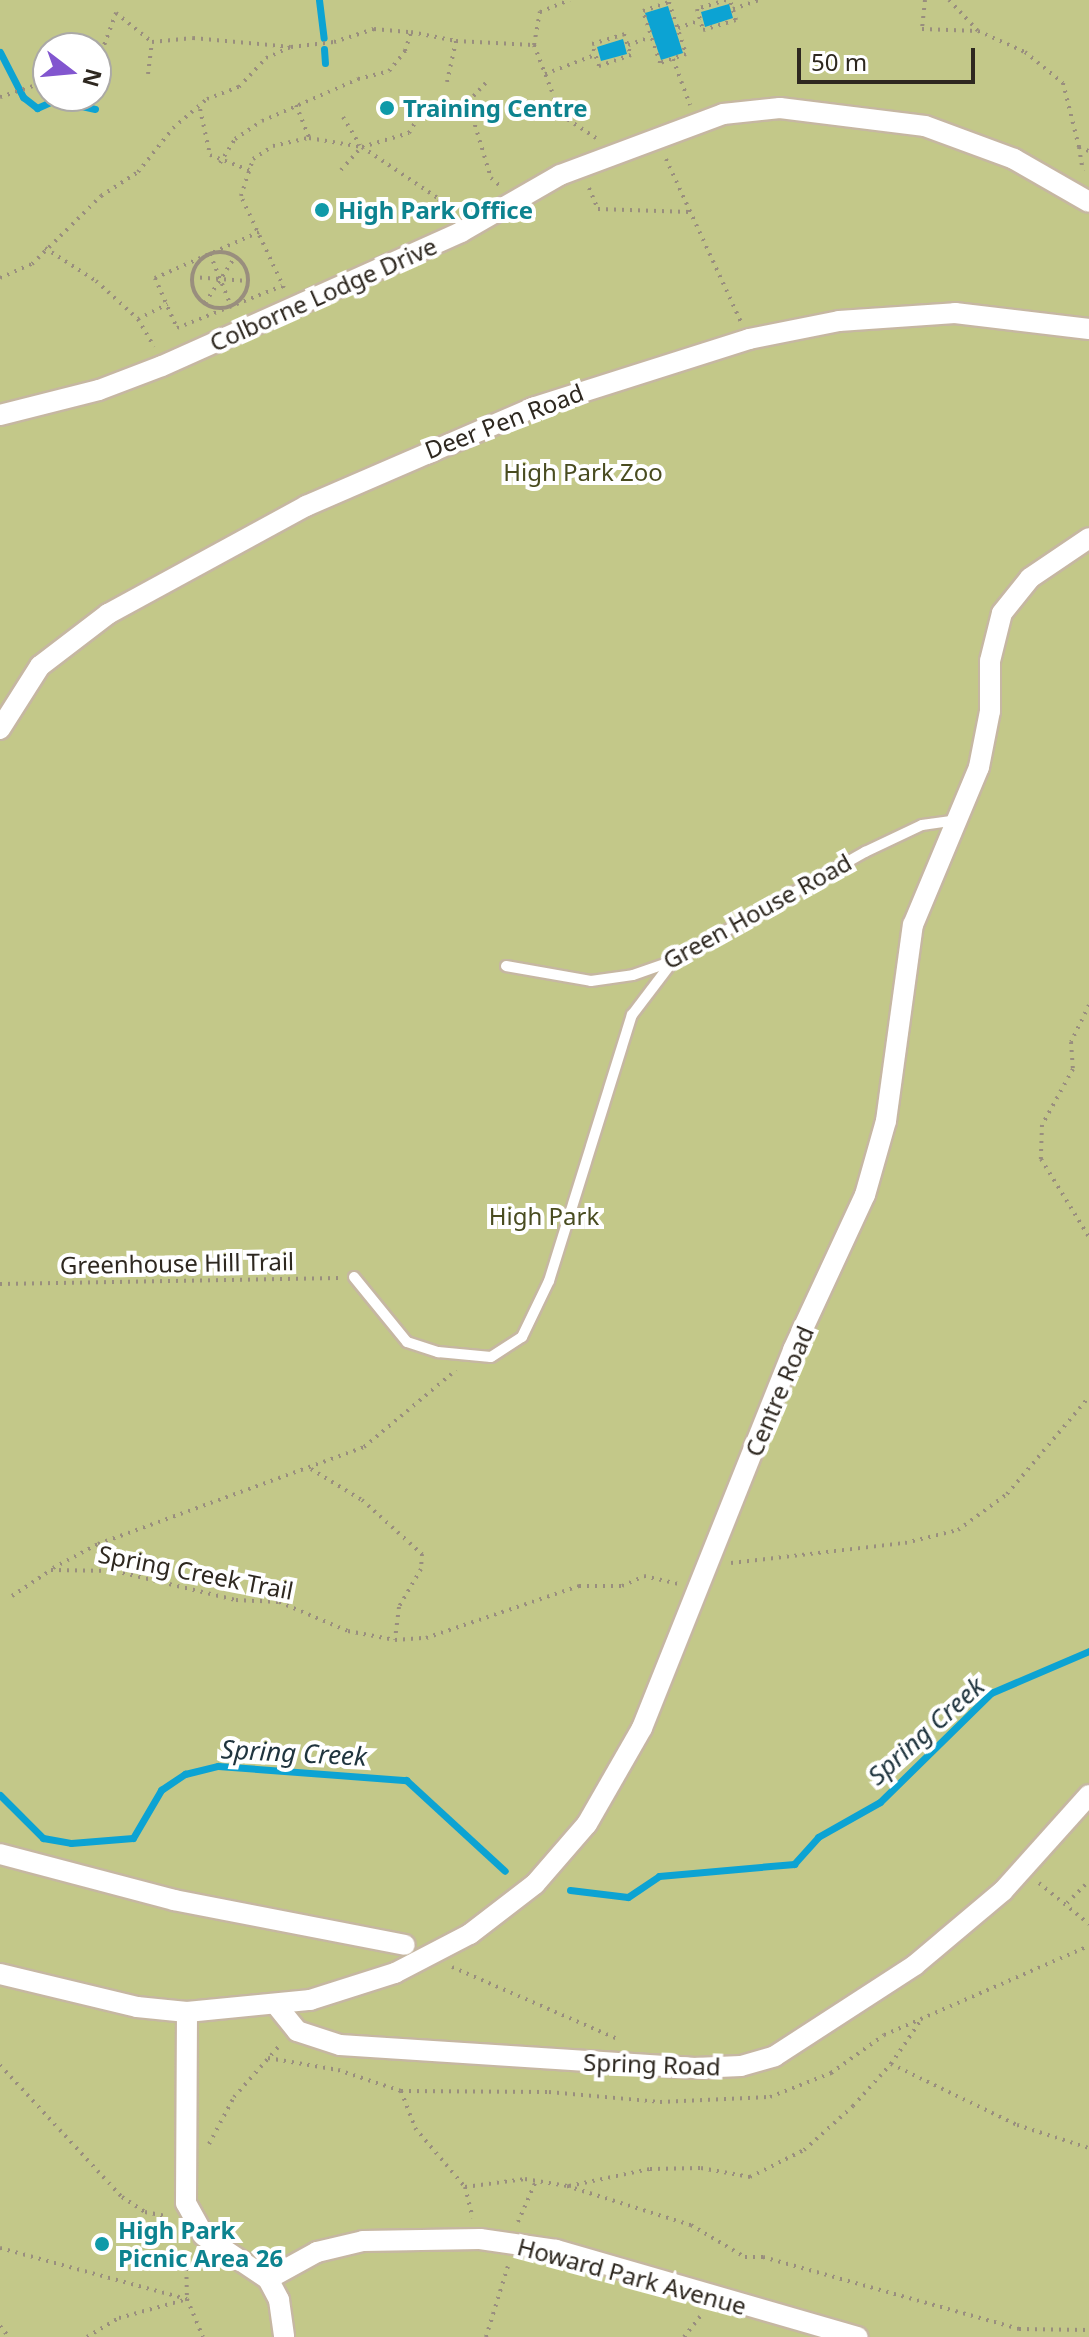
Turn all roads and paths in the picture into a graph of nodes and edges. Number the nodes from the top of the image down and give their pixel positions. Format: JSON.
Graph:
{"nodes":[{"id":1,"x":570,"y":0,"type":"edge"},
{"id":2,"x":653,"y":0,"type":"edge"},
{"id":3,"x":728,"y":0,"type":"edge"},
{"id":4,"x":759,"y":0,"type":"edge"},
{"id":5,"x":925,"y":0,"type":"edge"},
{"id":6,"x":949,"y":0,"type":"edge"},
{"id":7,"x":655,"y":7,"type":"junction"},
{"id":8,"x":733,"y":9,"type":"junction"},
{"id":9,"x":701,"y":20,"type":"junction"},
{"id":10,"x":678,"y":28,"type":"junction"},
{"id":11,"x":978,"y":31,"type":"junction"},
{"id":12,"x":109,"y":32,"type":"edge"},
{"id":13,"x":411,"y":32,"type":"junction"},
{"id":14,"x":651,"y":37,"type":"junction"},
{"id":15,"x":456,"y":41,"type":"junction"},
{"id":16,"x":152,"y":42,"type":"junction"},
{"id":17,"x":534,"y":45,"type":"junction"},
{"id":18,"x":628,"y":45,"type":"junction"},
{"id":19,"x":291,"y":47,"type":"junction"},
{"id":20,"x":595,"y":55,"type":"junction"},
{"id":21,"x":673,"y":59,"type":"junction"},
{"id":22,"x":148,"y":74,"type":"dead end"},
{"id":23,"x":545,"y":74,"type":"junction"},
{"id":24,"x":447,"y":82,"type":"dead end"},
{"id":25,"x":486,"y":83,"type":"dead end"},
{"id":26,"x":32,"y":86,"type":"edge"},
{"id":27,"x":685,"y":92,"type":"dead end"},
{"id":28,"x":0,"y":97,"type":"edge"},
{"id":29,"x":468,"y":102,"type":"junction"},
{"id":30,"x":296,"y":105,"type":"junction"},
{"id":31,"x":200,"y":109,"type":"junction"},
{"id":32,"x":343,"y":117,"type":"dead end"},
{"id":33,"x":309,"y":138,"type":"junction"},
{"id":34,"x":606,"y":144,"type":"dead end"},
{"id":35,"x":362,"y":147,"type":"junction"},
{"id":36,"x":1079,"y":147,"type":"junction"},
{"id":37,"x":1089,"y":151,"type":"edge"},
{"id":38,"x":664,"y":154,"type":"dead end"},
{"id":39,"x":220,"y":163,"type":"junction"},
{"id":40,"x":250,"y":170,"type":"junction"},
{"id":41,"x":341,"y":170,"type":"dead end"},
{"id":42,"x":1083,"y":171,"type":"dead end"},
{"id":43,"x":588,"y":186,"type":"dead end"},
{"id":44,"x":506,"y":192,"type":"dead end"},
{"id":45,"x":1089,"y":202,"type":"edge"},
{"id":46,"x":690,"y":212,"type":"junction"},
{"id":47,"x":449,"y":225,"type":"dead end"},
{"id":48,"x":259,"y":232,"type":"junction"},
{"id":49,"x":45,"y":248,"type":"junction"},
{"id":50,"x":210,"y":254,"type":"junction"},
{"id":51,"x":235,"y":257,"type":"junction"},
{"id":52,"x":192,"y":277,"type":"junction"},
{"id":53,"x":0,"y":278,"type":"edge"},
{"id":54,"x":219,"y":281,"type":"junction"},
{"id":55,"x":248,"y":281,"type":"junction"},
{"id":56,"x":283,"y":285,"type":"junction"},
{"id":57,"x":289,"y":298,"type":"dead end"},
{"id":58,"x":205,"y":303,"type":"junction"},
{"id":59,"x":167,"y":304,"type":"junction"},
{"id":60,"x":231,"y":306,"type":"junction"},
{"id":61,"x":138,"y":319,"type":"junction"},
{"id":62,"x":1089,"y":329,"type":"edge"},
{"id":63,"x":749,"y":339,"type":"junction"},
{"id":64,"x":157,"y":354,"type":"dead end"},
{"id":65,"x":0,"y":415,"type":"edge"},
{"id":66,"x":1089,"y":538,"type":"edge"},
{"id":67,"x":0,"y":729,"type":"edge"},
{"id":68,"x":957,"y":820,"type":"junction"},
{"id":69,"x":673,"y":961,"type":"junction"},
{"id":70,"x":506,"y":966,"type":"dead end"},
{"id":71,"x":1089,"y":1005,"type":"edge"},
{"id":72,"x":1089,"y":1237,"type":"edge"},
{"id":73,"x":354,"y":1277,"type":"joint"},
{"id":74,"x":0,"y":1284,"type":"edge"},
{"id":75,"x":470,"y":1355,"type":"junction"},
{"id":76,"x":1089,"y":1397,"type":"edge"},
{"id":77,"x":311,"y":1469,"type":"junction"},
{"id":78,"x":710,"y":1562,"type":"junction"},
{"id":79,"x":51,"y":1570,"type":"junction"},
{"id":80,"x":699,"y":1590,"type":"junction"},
{"id":81,"x":12,"y":1596,"type":"dead end"},
{"id":82,"x":395,"y":1640,"type":"junction"},
{"id":83,"x":1089,"y":1795,"type":"edge"},
{"id":84,"x":0,"y":1854,"type":"edge"},
{"id":85,"x":1022,"y":1868,"type":"junction"},
{"id":86,"x":1089,"y":1881,"type":"edge"},
{"id":87,"x":1067,"y":1903,"type":"junction"},
{"id":88,"x":1089,"y":1924,"type":"edge"},
{"id":89,"x":405,"y":1945,"type":"dead end"},
{"id":90,"x":452,"y":1967,"type":"dead end"},
{"id":91,"x":0,"y":1974,"type":"edge"},
{"id":92,"x":277,"y":2006,"type":"junction"},
{"id":93,"x":187,"y":2012,"type":"junction"},
{"id":94,"x":922,"y":2018,"type":"dead end"},
{"id":95,"x":281,"y":2044,"type":"dead end"},
{"id":96,"x":268,"y":2058,"type":"junction"},
{"id":97,"x":648,"y":2064,"type":"junction"},
{"id":98,"x":891,"y":2064,"type":"junction"},
{"id":99,"x":0,"y":2065,"type":"edge"},
{"id":100,"x":1089,"y":2148,"type":"edge"},
{"id":101,"x":207,"y":2149,"type":"dead end"},
{"id":102,"x":567,"y":2186,"type":"junction"},
{"id":103,"x":465,"y":2187,"type":"junction"},
{"id":104,"x":166,"y":2216,"type":"dead end"},
{"id":105,"x":480,"y":2239,"type":"junction"},
{"id":106,"x":0,"y":2248,"type":"edge"},
{"id":107,"x":186,"y":2253,"type":"dead end"},
{"id":108,"x":268,"y":2279,"type":"junction"},
{"id":109,"x":712,"y":2295,"type":"junction"},
{"id":110,"x":187,"y":2299,"type":"junction"},
{"id":111,"x":0,"y":2326,"type":"edge"},
{"id":112,"x":1089,"y":2330,"type":"edge"},
{"id":113,"x":9,"y":2337,"type":"edge"},
{"id":114,"x":87,"y":2337,"type":"edge"},
{"id":115,"x":203,"y":2337,"type":"edge"},
{"id":116,"x":284,"y":2337,"type":"edge"},
{"id":117,"x":684,"y":2337,"type":"edge"},
{"id":118,"x":858,"y":2337,"type":"edge"}],
"edges":[{"from":1,"to":17,"type":"path"},
{"from":2,"to":7,"type":"path"},
{"from":3,"to":8,"type":"path"},
{"from":3,"to":9,"type":"path"},
{"from":4,"to":8,"type":"path"},
{"from":5,"to":11,"type":"path"},
{"from":6,"to":11,"type":"path"},
{"from":7,"to":10,"type":"path"},
{"from":7,"to":14,"type":"path"},
{"from":8,"to":9,"type":"path"},
{"from":9,"to":10,"type":"path"},
{"from":10,"to":21,"type":"path"},
{"from":11,"to":36,"type":"path"},
{"from":12,"to":16,"type":"path"},
{"from":13,"to":15,"type":"path"},
{"from":13,"to":19,"type":"path"},
{"from":13,"to":30,"type":"path"},
{"from":14,"to":18,"type":"path"},
{"from":14,"to":21,"type":"path"},
{"from":15,"to":17,"type":"path"},
{"from":15,"to":24,"type":"path"},
{"from":16,"to":19,"type":"path"},
{"from":16,"to":22,"type":"path"},
{"from":17,"to":23,"type":"path"},
{"from":18,"to":20,"type":"path"},
{"from":18,"to":20,"type":"path"},
{"from":19,"to":31,"type":"path"},
{"from":20,"to":23,"type":"path"},
{"from":21,"to":27,"type":"path"},
{"from":23,"to":34,"type":"path"},
{"from":25,"to":29,"type":"path"},
{"from":26,"to":28,"type":"path"},
{"from":29,"to":35,"type":"path"},
{"from":29,"to":44,"type":"path"},
{"from":30,"to":33,"type":"path"},
{"from":30,"to":39,"type":"path"},
{"from":31,"to":39,"type":"path"},
{"from":31,"to":49,"type":"path"},
{"from":32,"to":35,"type":"path"},
{"from":33,"to":35,"type":"path"},
{"from":33,"to":40,"type":"path"},
{"from":35,"to":41,"type":"path"},
{"from":35,"to":47,"type":"path"},
{"from":36,"to":37,"type":"path"},
{"from":36,"to":42,"type":"path"},
{"from":38,"to":46,"type":"path"},
{"from":39,"to":40,"type":"path"},
{"from":40,"to":48,"type":"path"},
{"from":43,"to":46,"type":"path"},
{"from":45,"to":65,"type":"street","name":"Colborne Lodge Drive"},
{"from":46,"to":63,"type":"path"},
{"from":48,"to":50,"type":"path"},
{"from":48,"to":56,"type":"path"},
{"from":49,"to":53,"type":"path"},
{"from":49,"to":61,"type":"path"},
{"from":50,"to":51,"type":"path"},
{"from":50,"to":52,"type":"path"},
{"from":50,"to":54,"type":"path"},
{"from":50,"to":59,"type":"path"},
{"from":51,"to":54,"type":"path"},
{"from":51,"to":55,"type":"path"},
{"from":52,"to":54,"type":"path"},
{"from":52,"to":58,"type":"path"},
{"from":54,"to":55,"type":"path"},
{"from":54,"to":58,"type":"path"},
{"from":54,"to":60,"type":"path"},
{"from":55,"to":60,"type":"path"},
{"from":56,"to":57,"type":"path"},
{"from":56,"to":60,"type":"path"},
{"from":58,"to":60,"type":"path"},
{"from":59,"to":60,"type":"path"},
{"from":59,"to":61,"type":"path"},
{"from":61,"to":64,"type":"path"},
{"from":62,"to":63,"type":"street","name":"Deer Pen Road"},
{"from":63,"to":67,"type":"street","name":"Deer Pen Road"},
{"from":66,"to":68,"type":"street","name":"Centre Road"},
{"from":68,"to":69,"type":"lane","name":"Green House Road"},
{"from":68,"to":78,"type":"street","name":"Centre Road"},
{"from":69,"to":70,"type":"lane","name":"Green House Road"},
{"from":69,"to":75,"type":"lane"},
{"from":71,"to":72,"type":"path"},
{"from":73,"to":74,"type":"path","name":"Greenhouse Hill Trail"},
{"from":73,"to":75,"type":"lane"},
{"from":75,"to":77,"type":"path"},
{"from":76,"to":78,"type":"path"},
{"from":77,"to":79,"type":"path"},
{"from":77,"to":82,"type":"path"},
{"from":78,"to":80,"type":"street","name":"Centre Road"},
{"from":79,"to":81,"type":"path"},
{"from":79,"to":82,"type":"path","name":"Spring Creek Trail"},
{"from":80,"to":82,"type":"path","name":"Spring Creek Trail"},
{"from":80,"to":92,"type":"street","name":"Centre Road"},
{"from":83,"to":85,"type":"street","name":"Spring Road"},
{"from":84,"to":89,"type":"street"},
{"from":85,"to":87,"type":"path"},
{"from":85,"to":97,"type":"street","name":"Spring Road"},
{"from":86,"to":87,"type":"path"},
{"from":87,"to":88,"type":"path"},
{"from":90,"to":97,"type":"path"},
{"from":91,"to":93,"type":"street"},
{"from":92,"to":93,"type":"street","name":"Centre Road"},
{"from":92,"to":97,"type":"street","name":"Spring Road"},
{"from":93,"to":108,"type":"street"},
{"from":94,"to":98,"type":"path"},
{"from":95,"to":96,"type":"path"},
{"from":96,"to":101,"type":"path"},
{"from":96,"to":103,"type":"path"},
{"from":98,"to":100,"type":"path"},
{"from":98,"to":102,"type":"path"},
{"from":99,"to":104,"type":"path"},
{"from":102,"to":103,"type":"path"},
{"from":102,"to":112,"type":"path"},
{"from":103,"to":105,"type":"path"},
{"from":105,"to":108,"type":"street","name":"Howard Park Avenue"},
{"from":105,"to":109,"type":"street","name":"Howard Park Avenue"},
{"from":106,"to":110,"type":"path"},
{"from":107,"to":110,"type":"path"},
{"from":108,"to":116,"type":"street"},
{"from":109,"to":117,"type":"path"},
{"from":109,"to":118,"type":"street","name":"Howard Park Avenue"},
{"from":110,"to":114,"type":"path"},
{"from":110,"to":115,"type":"path"},
{"from":111,"to":113,"type":"path"}]}
